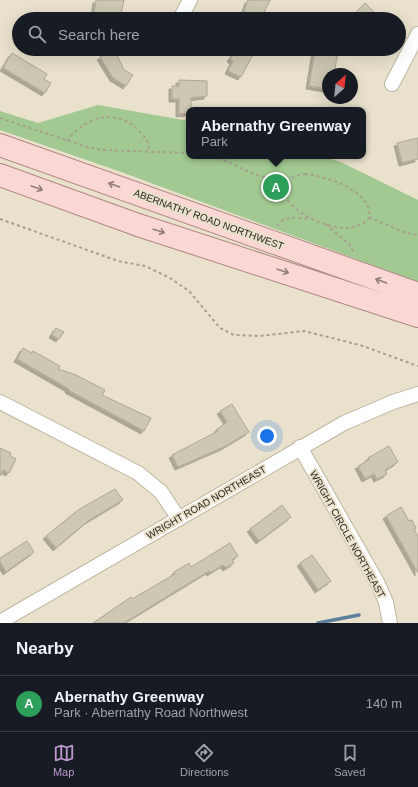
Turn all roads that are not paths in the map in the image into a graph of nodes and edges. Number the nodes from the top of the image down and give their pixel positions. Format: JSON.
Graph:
{"nodes":[{"id":1,"x":190,"y":0,"type":"edge"},
{"id":2,"x":184,"y":12,"type":"edge"},
{"id":3,"x":418,"y":34,"type":"edge"},
{"id":4,"x":392,"y":84,"type":"dead end"},
{"id":5,"x":0,"y":144,"type":"edge"},
{"id":6,"x":0,"y":175,"type":"edge"},
{"id":7,"x":418,"y":294,"type":"edge"},
{"id":8,"x":418,"y":316,"type":"edge"},
{"id":9,"x":418,"y":394,"type":"edge"},
{"id":10,"x":0,"y":402,"type":"edge"},
{"id":11,"x":300,"y":448,"type":"junction"},
{"id":12,"x":179,"y":519,"type":"junction"},
{"id":13,"x":0,"y":622,"type":"edge"},
{"id":14,"x":390,"y":623,"type":"edge"}],
"edges":[{"from":1,"to":2,"type":"street"},
{"from":3,"to":4,"type":"street"},
{"from":7,"to":5,"type":"main road","name":"ABERNATHY ROAD NORTHWEST","one_way":true},
{"from":6,"to":8,"type":"main road","one_way":true},
{"from":9,"to":11,"type":"street","name":"WRIGHT ROAD NORTHEAST"},
{"from":10,"to":12,"type":"street"},
{"from":11,"to":12,"type":"street","name":"WRIGHT ROAD NORTHEAST"},
{"from":11,"to":14,"type":"street","name":"WRIGHT CIRCLE NORTHEAST"},
{"from":12,"to":13,"type":"street","name":"WRIGHT ROAD NORTHEAST"}]}
